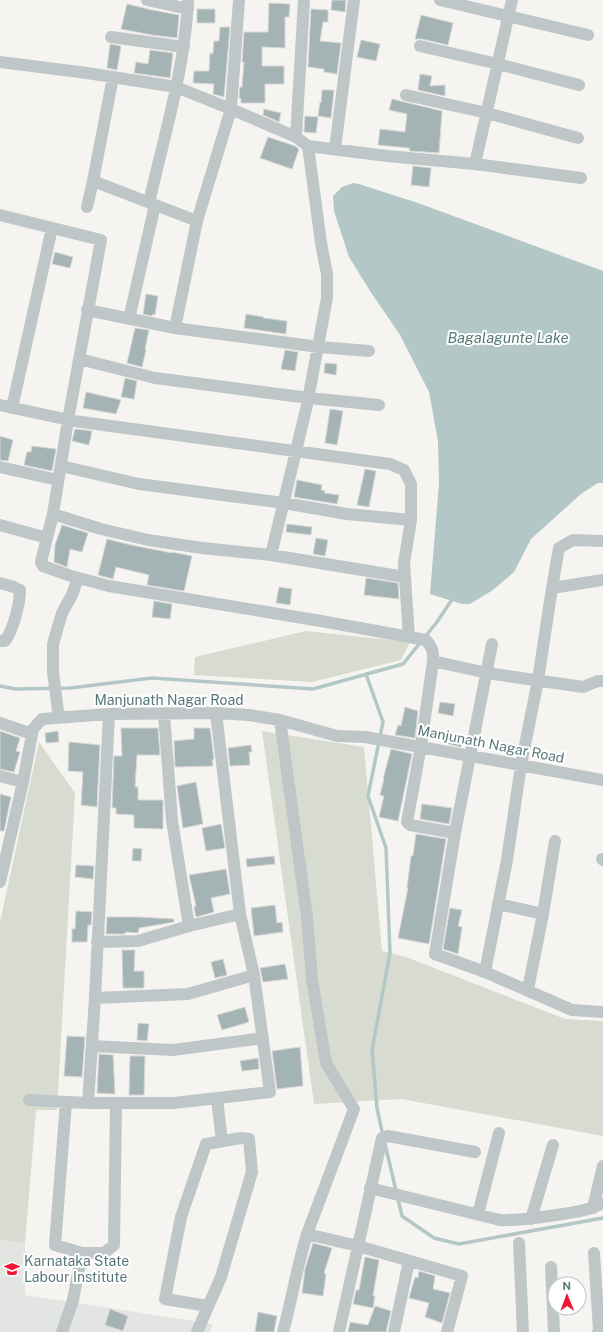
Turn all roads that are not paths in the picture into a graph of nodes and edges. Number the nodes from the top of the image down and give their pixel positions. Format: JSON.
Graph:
{"nodes":[{"id":1,"x":147,"y":0,"type":"edge"},
{"id":2,"x":239,"y":0,"type":"edge"},
{"id":3,"x":304,"y":0,"type":"edge"},
{"id":4,"x":354,"y":0,"type":"edge"},
{"id":5,"x":440,"y":0,"type":"edge"},
{"id":6,"x":512,"y":0,"type":"edge"},
{"id":7,"x":188,"y":4,"type":"edge"},
{"id":8,"x":508,"y":17,"type":"junction"},
{"id":9,"x":588,"y":35,"type":"dead end"},
{"id":10,"x":111,"y":37,"type":"dead end"},
{"id":11,"x":420,"y":46,"type":"dead end"},
{"id":12,"x":184,"y":47,"type":"junction"},
{"id":13,"x":0,"y":62,"type":"edge"},
{"id":14,"x":498,"y":64,"type":"junction"},
{"id":15,"x":113,"y":77,"type":"junction"},
{"id":16,"x":579,"y":84,"type":"dead end"},
{"id":17,"x":176,"y":87,"type":"junction"},
{"id":18,"x":406,"y":95,"type":"dead end"},
{"id":19,"x":231,"y":109,"type":"junction"},
{"id":20,"x":487,"y":113,"type":"junction"},
{"id":21,"x":296,"y":137,"type":"junction"},
{"id":22,"x":578,"y":138,"type":"dead end"},
{"id":23,"x":308,"y":146,"type":"junction"},
{"id":24,"x":335,"y":150,"type":"junction"},
{"id":25,"x":475,"y":164,"type":"junction"},
{"id":26,"x":581,"y":178,"type":"dead end"},
{"id":27,"x":93,"y":181,"type":"junction"},
{"id":28,"x":152,"y":204,"type":"junction"},
{"id":29,"x":87,"y":207,"type":"dead end"},
{"id":30,"x":0,"y":215,"type":"edge"},
{"id":31,"x":197,"y":221,"type":"junction"},
{"id":32,"x":52,"y":228,"type":"junction"},
{"id":33,"x":87,"y":310,"type":"junction"},
{"id":34,"x":129,"y":319,"type":"junction"},
{"id":35,"x":175,"y":328,"type":"junction"},
{"id":36,"x":319,"y":346,"type":"junction"},
{"id":37,"x":368,"y":351,"type":"dead end"},
{"id":38,"x":79,"y":359,"type":"junction"},
{"id":39,"x":309,"y":398,"type":"junction"},
{"id":40,"x":379,"y":405,"type":"dead end"},
{"id":41,"x":6,"y":406,"type":"edge"},
{"id":42,"x":68,"y":420,"type":"junction"},
{"id":43,"x":296,"y":452,"type":"junction"},
{"id":44,"x":62,"y":466,"type":"junction"},
{"id":45,"x":0,"y":467,"type":"edge"},
{"id":46,"x":58,"y":480,"type":"junction"},
{"id":47,"x":284,"y":503,"type":"junction"},
{"id":48,"x":53,"y":514,"type":"junction"},
{"id":49,"x":411,"y":520,"type":"junction"},
{"id":50,"x":0,"y":525,"type":"edge"},
{"id":51,"x":47,"y":538,"type":"junction"},
{"id":52,"x":603,"y":541,"type":"edge"},
{"id":53,"x":271,"y":555,"type":"junction"},
{"id":54,"x":405,"y":577,"type":"junction"},
{"id":55,"x":78,"y":578,"type":"junction"},
{"id":56,"x":603,"y":580,"type":"edge"},
{"id":57,"x":0,"y":583,"type":"edge"},
{"id":58,"x":552,"y":588,"type":"junction"},
{"id":59,"x":410,"y":637,"type":"junction"},
{"id":60,"x":0,"y":641,"type":"edge"},
{"id":61,"x":492,"y":644,"type":"dead end"},
{"id":62,"x":433,"y":661,"type":"junction"},
{"id":63,"x":487,"y":673,"type":"junction"},
{"id":64,"x":538,"y":680,"type":"junction"},
{"id":65,"x":603,"y":681,"type":"edge"},
{"id":66,"x":216,"y":713,"type":"junction"},
{"id":67,"x":59,"y":714,"type":"junction"},
{"id":68,"x":109,"y":714,"type":"junction"},
{"id":69,"x":164,"y":714,"type":"junction"},
{"id":70,"x":280,"y":720,"type":"junction"},
{"id":71,"x":0,"y":723,"type":"edge"},
{"id":72,"x":32,"y":734,"type":"junction"},
{"id":73,"x":421,"y":746,"type":"junction"},
{"id":74,"x":470,"y":755,"type":"junction"},
{"id":75,"x":521,"y":765,"type":"junction"},
{"id":76,"x":0,"y":776,"type":"edge"},
{"id":77,"x":603,"y":780,"type":"edge"},
{"id":78,"x":23,"y":782,"type":"junction"},
{"id":79,"x":455,"y":833,"type":"junction"},
{"id":80,"x":555,"y":841,"type":"dead end"},
{"id":81,"x":2,"y":860,"type":"edge"},
{"id":82,"x":0,"y":882,"type":"edge"},
{"id":83,"x":498,"y":904,"type":"junction"},
{"id":84,"x":240,"y":914,"type":"junction"},
{"id":85,"x":543,"y":914,"type":"junction"},
{"id":86,"x":189,"y":926,"type":"junction"},
{"id":87,"x":97,"y":942,"type":"junction"},
{"id":88,"x":485,"y":972,"type":"junction"},
{"id":89,"x":254,"y":975,"type":"junction"},
{"id":90,"x":528,"y":990,"type":"junction"},
{"id":91,"x":95,"y":998,"type":"junction"},
{"id":92,"x":603,"y":1012,"type":"edge"},
{"id":93,"x":263,"y":1038,"type":"junction"},
{"id":94,"x":92,"y":1046,"type":"junction"},
{"id":95,"x":217,"y":1098,"type":"junction"},
{"id":96,"x":29,"y":1100,"type":"dead end"},
{"id":97,"x":66,"y":1102,"type":"junction"},
{"id":98,"x":88,"y":1103,"type":"junction"},
{"id":99,"x":116,"y":1103,"type":"junction"},
{"id":100,"x":499,"y":1133,"type":"dead end"},
{"id":101,"x":222,"y":1141,"type":"junction"},
{"id":102,"x":553,"y":1146,"type":"dead end"},
{"id":103,"x":475,"y":1152,"type":"dead end"},
{"id":104,"x":603,"y":1166,"type":"edge"},
{"id":105,"x":370,"y":1188,"type":"junction"},
{"id":106,"x":598,"y":1205,"type":"edge"},
{"id":107,"x":478,"y":1214,"type":"junction"},
{"id":108,"x":530,"y":1219,"type":"junction"},
{"id":109,"x":307,"y":1234,"type":"junction"},
{"id":110,"x":519,"y":1243,"type":"dead end"},
{"id":111,"x":358,"y":1246,"type":"junction"},
{"id":112,"x":82,"y":1253,"type":"junction"},
{"id":113,"x":594,"y":1253,"type":"dead end"},
{"id":114,"x":409,"y":1261,"type":"junction"},
{"id":115,"x":551,"y":1267,"type":"dead end"},
{"id":116,"x":208,"y":1306,"type":"junction"},
{"id":117,"x":62,"y":1332,"type":"edge"},
{"id":118,"x":197,"y":1332,"type":"edge"},
{"id":119,"x":283,"y":1332,"type":"edge"},
{"id":120,"x":339,"y":1332,"type":"edge"},
{"id":121,"x":394,"y":1332,"type":"edge"},
{"id":122,"x":447,"y":1332,"type":"edge"},
{"id":123,"x":523,"y":1332,"type":"edge"},
{"id":124,"x":554,"y":1332,"type":"edge"},
{"id":125,"x":598,"y":1332,"type":"edge"}],
"edges":[{"from":1,"to":7,"type":"street"},
{"from":2,"to":19,"type":"street"},
{"from":3,"to":21,"type":"street"},
{"from":4,"to":24,"type":"street"},
{"from":5,"to":8,"type":"street"},
{"from":6,"to":8,"type":"street"},
{"from":7,"to":12,"type":"street"},
{"from":8,"to":9,"type":"street"},
{"from":8,"to":14,"type":"street"},
{"from":10,"to":12,"type":"street"},
{"from":11,"to":14,"type":"street"},
{"from":12,"to":17,"type":"street"},
{"from":13,"to":15,"type":"street"},
{"from":14,"to":16,"type":"street"},
{"from":14,"to":20,"type":"street"},
{"from":15,"to":17,"type":"street"},
{"from":15,"to":27,"type":"street"},
{"from":17,"to":19,"type":"street"},
{"from":17,"to":28,"type":"street"},
{"from":18,"to":20,"type":"street"},
{"from":19,"to":21,"type":"street"},
{"from":19,"to":31,"type":"street"},
{"from":20,"to":22,"type":"street"},
{"from":20,"to":25,"type":"street"},
{"from":21,"to":23,"type":"street"},
{"from":23,"to":24,"type":"street"},
{"from":23,"to":36,"type":"street"},
{"from":24,"to":25,"type":"street"},
{"from":25,"to":26,"type":"street"},
{"from":27,"to":28,"type":"street"},
{"from":27,"to":29,"type":"street"},
{"from":28,"to":31,"type":"street"},
{"from":28,"to":34,"type":"street"},
{"from":30,"to":32,"type":"street"},
{"from":31,"to":35,"type":"street"},
{"from":32,"to":33,"type":"street"},
{"from":32,"to":41,"type":"street"},
{"from":33,"to":34,"type":"street"},
{"from":33,"to":38,"type":"street"},
{"from":34,"to":35,"type":"street"},
{"from":35,"to":36,"type":"street"},
{"from":36,"to":37,"type":"street"},
{"from":36,"to":39,"type":"street"},
{"from":38,"to":39,"type":"street"},
{"from":38,"to":42,"type":"street"},
{"from":39,"to":40,"type":"street"},
{"from":39,"to":43,"type":"street"},
{"from":41,"to":42,"type":"street"},
{"from":42,"to":43,"type":"street"},
{"from":42,"to":44,"type":"street"},
{"from":43,"to":47,"type":"street"},
{"from":43,"to":49,"type":"street"},
{"from":44,"to":46,"type":"street"},
{"from":44,"to":47,"type":"street"},
{"from":45,"to":46,"type":"street"},
{"from":46,"to":48,"type":"street"},
{"from":47,"to":49,"type":"street"},
{"from":47,"to":53,"type":"street"},
{"from":48,"to":51,"type":"street"},
{"from":48,"to":53,"type":"street"},
{"from":49,"to":54,"type":"street"},
{"from":50,"to":51,"type":"street"},
{"from":51,"to":55,"type":"street"},
{"from":52,"to":58,"type":"street"},
{"from":53,"to":54,"type":"street"},
{"from":54,"to":59,"type":"street"},
{"from":55,"to":59,"type":"street"},
{"from":55,"to":67,"type":"street"},
{"from":56,"to":58,"type":"street"},
{"from":57,"to":60,"type":"street"},
{"from":58,"to":64,"type":"street"},
{"from":59,"to":62,"type":"street"},
{"from":61,"to":63,"type":"street"},
{"from":62,"to":63,"type":"street"},
{"from":62,"to":73,"type":"street"},
{"from":63,"to":64,"type":"street"},
{"from":63,"to":74,"type":"street"},
{"from":64,"to":65,"type":"street"},
{"from":64,"to":75,"type":"street"},
{"from":66,"to":69,"type":"street","name":"Manjunath Nagar Road"},
{"from":66,"to":70,"type":"street","name":"Manjunath Nagar Road"},
{"from":66,"to":84,"type":"street"},
{"from":67,"to":68,"type":"street","name":"Manjunath Nagar Road"},
{"from":67,"to":72,"type":"street","name":"Manjunath Nagar Road"},
{"from":68,"to":69,"type":"street","name":"Manjunath Nagar Road"},
{"from":68,"to":87,"type":"street"},
{"from":69,"to":86,"type":"street"},
{"from":70,"to":73,"type":"street","name":"Manjunath Nagar Road"},
{"from":70,"to":109,"type":"street"},
{"from":71,"to":72,"type":"street"},
{"from":72,"to":78,"type":"street","name":"Manjunath Nagar Road"},
{"from":73,"to":74,"type":"street","name":"Manjunath Nagar Road"},
{"from":73,"to":79,"type":"street"},
{"from":74,"to":75,"type":"street","name":"Manjunath Nagar Road"},
{"from":74,"to":79,"type":"street"},
{"from":75,"to":77,"type":"street","name":"Manjunath Nagar Road"},
{"from":75,"to":83,"type":"street"},
{"from":76,"to":78,"type":"street"},
{"from":78,"to":81,"type":"street","name":"Manjunath Nagar Road"},
{"from":79,"to":88,"type":"street"},
{"from":80,"to":85,"type":"street"},
{"from":81,"to":82,"type":"street","name":"Manjunath Nagar Road"},
{"from":83,"to":85,"type":"street"},
{"from":83,"to":88,"type":"street"},
{"from":84,"to":86,"type":"street"},
{"from":84,"to":89,"type":"street"},
{"from":85,"to":90,"type":"street"},
{"from":86,"to":87,"type":"street"},
{"from":87,"to":91,"type":"street"},
{"from":88,"to":90,"type":"street"},
{"from":89,"to":91,"type":"street"},
{"from":89,"to":93,"type":"street"},
{"from":90,"to":92,"type":"street"},
{"from":91,"to":94,"type":"street"},
{"from":93,"to":94,"type":"street"},
{"from":93,"to":95,"type":"street"},
{"from":94,"to":98,"type":"street"},
{"from":95,"to":99,"type":"street"},
{"from":95,"to":101,"type":"street"},
{"from":96,"to":97,"type":"street"},
{"from":97,"to":98,"type":"street"},
{"from":97,"to":112,"type":"street"},
{"from":98,"to":99,"type":"street"},
{"from":99,"to":112,"type":"street"},
{"from":100,"to":107,"type":"street"},
{"from":101,"to":116,"type":"street"},
{"from":101,"to":116,"type":"street"},
{"from":102,"to":108,"type":"street"},
{"from":103,"to":105,"type":"street"},
{"from":104,"to":106,"type":"street"},
{"from":105,"to":107,"type":"street"},
{"from":105,"to":111,"type":"street"},
{"from":106,"to":108,"type":"street"},
{"from":107,"to":108,"type":"street"},
{"from":109,"to":111,"type":"street"},
{"from":109,"to":119,"type":"street"},
{"from":110,"to":123,"type":"street"},
{"from":111,"to":114,"type":"street"},
{"from":111,"to":120,"type":"street"},
{"from":112,"to":117,"type":"street"},
{"from":113,"to":125,"type":"street"},
{"from":114,"to":121,"type":"street"},
{"from":114,"to":122,"type":"street"},
{"from":115,"to":124,"type":"street"},
{"from":116,"to":118,"type":"street"}]}
